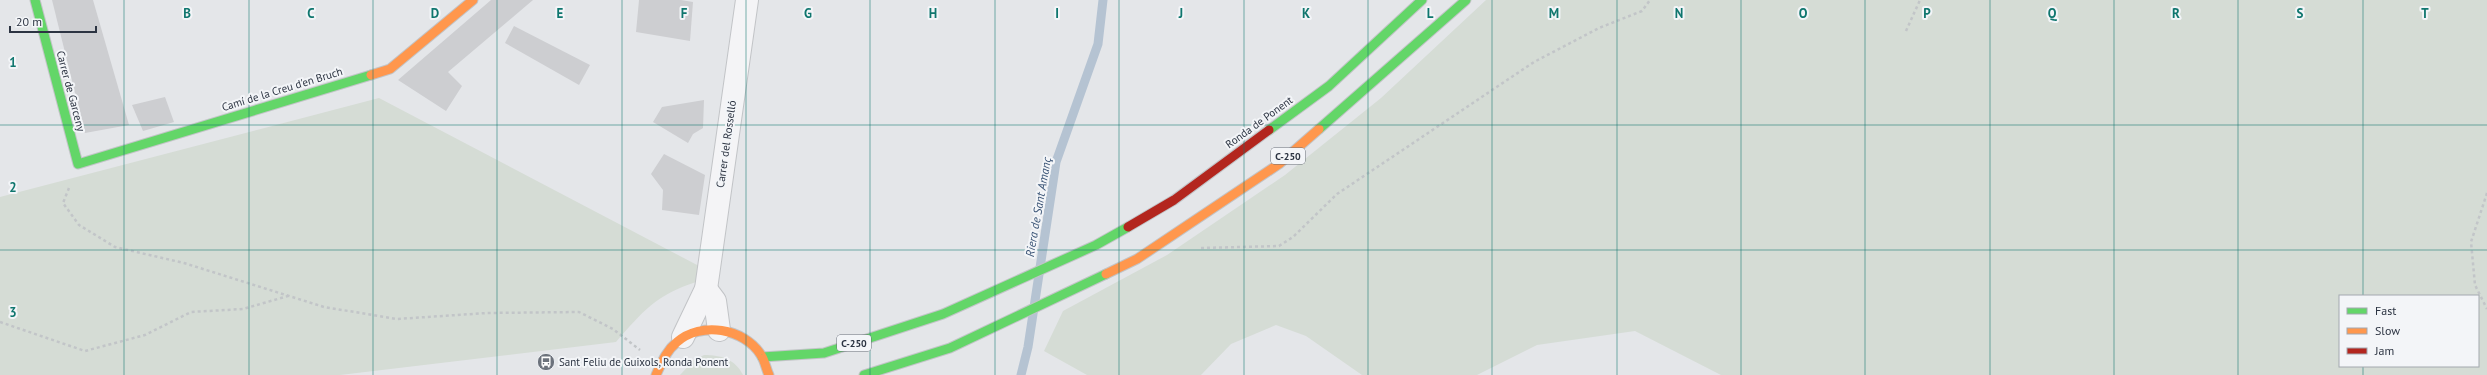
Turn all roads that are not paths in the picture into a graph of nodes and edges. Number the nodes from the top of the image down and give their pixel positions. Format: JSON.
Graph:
{"nodes":[{"id":1,"x":35,"y":0,"type":"edge"},
{"id":2,"x":473,"y":0,"type":"edge"},
{"id":3,"x":747,"y":0,"type":"edge"},
{"id":4,"x":1422,"y":0,"type":"edge"},
{"id":5,"x":1466,"y":0,"type":"edge"},
{"id":6,"x":78,"y":164,"type":"joint"},
{"id":7,"x":706,"y":289,"type":"junction"},
{"id":8,"x":719,"y":330,"type":"junction"},
{"id":9,"x":683,"y":337,"type":"junction"},
{"id":10,"x":762,"y":358,"type":"junction"},
{"id":11,"x":656,"y":375,"type":"edge"},
{"id":12,"x":769,"y":375,"type":"edge"},
{"id":13,"x":864,"y":375,"type":"edge"}],
"edges":[{"from":1,"to":6,"type":"main road","name":"Carrer de Garceny"},
{"from":2,"to":6,"type":"main road","name":"Camí de la Creu d'en Bruch"},
{"from":3,"to":7,"type":"street","name":"Carrer del Rosselló"},
{"from":4,"to":10,"type":"main road","name":"Ronda de Ponent","number":"C-250"},
{"from":5,"to":13,"type":"main road","number":"C-250"},
{"from":7,"to":8,"type":"street"},
{"from":7,"to":9,"type":"street","name":"Carrer del Rosselló"},
{"from":8,"to":9,"type":"main road"},
{"from":8,"to":10,"type":"main road"},
{"from":9,"to":11,"type":"main road"},
{"from":10,"to":12,"type":"main road"}]}
